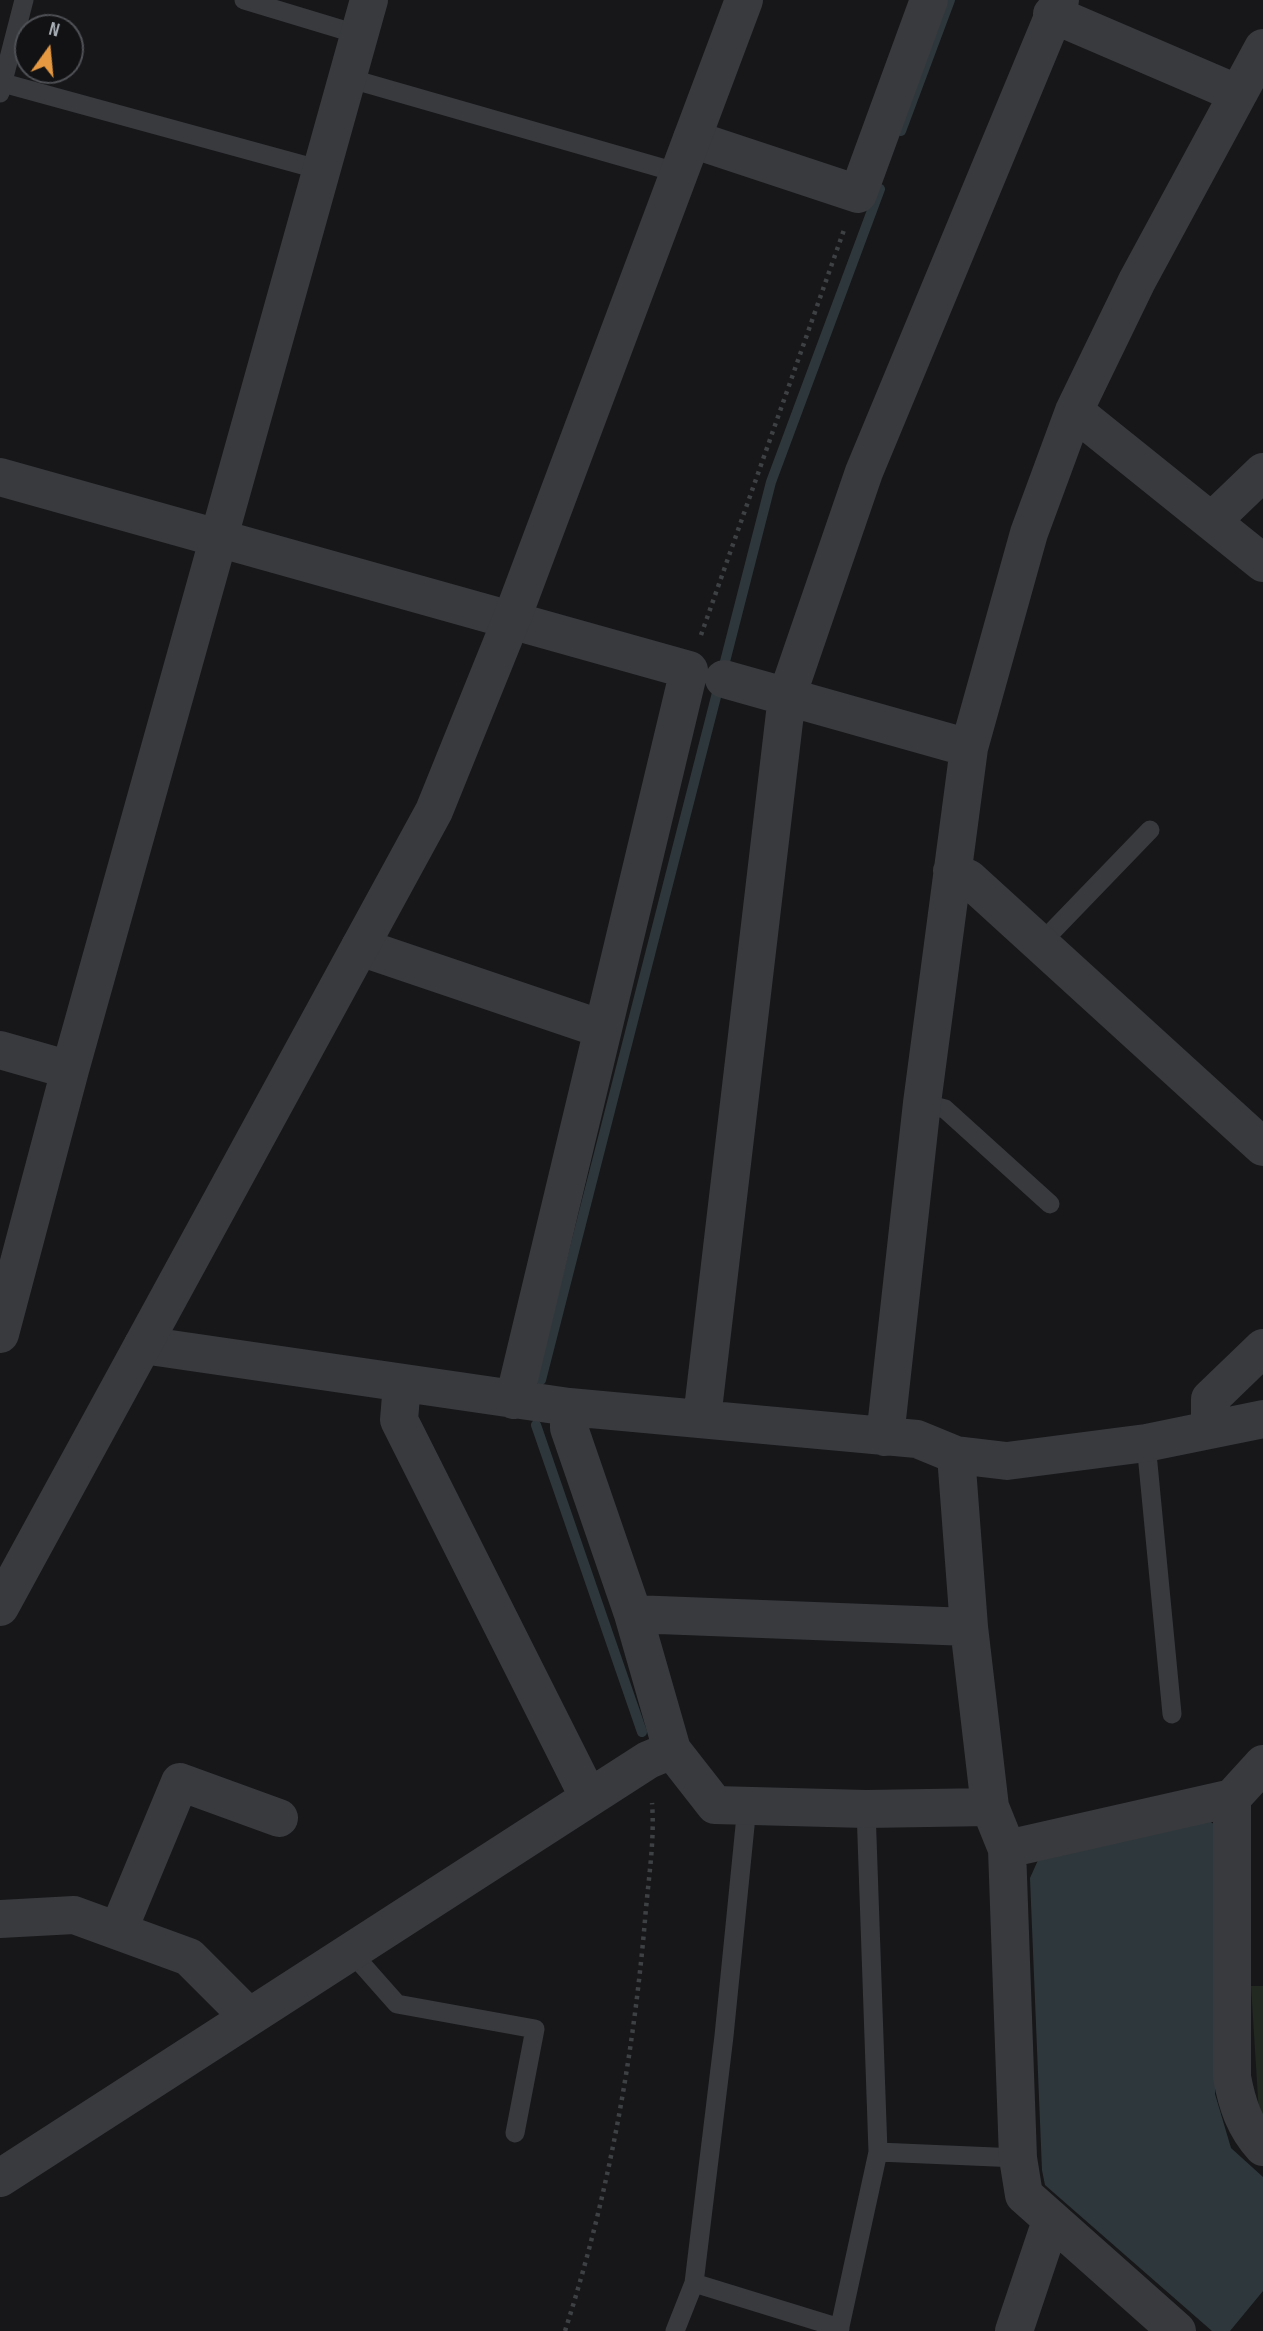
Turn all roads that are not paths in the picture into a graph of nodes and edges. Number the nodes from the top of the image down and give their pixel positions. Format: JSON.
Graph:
{"nodes":[{"id":1,"x":24,"y":0,"type":"edge"},
{"id":2,"x":244,"y":0,"type":"edge"},
{"id":3,"x":744,"y":0,"type":"edge"},
{"id":4,"x":929,"y":0,"type":"edge"},
{"id":5,"x":1056,"y":7,"type":"edge"},
{"id":6,"x":365,"y":17,"type":"edge"},
{"id":7,"x":1263,"y":48,"type":"edge"},
{"id":8,"x":348,"y":78,"type":"junction"},
{"id":9,"x":1,"y":88,"type":"edge"},
{"id":10,"x":1236,"y":93,"type":"junction"},
{"id":11,"x":685,"y":156,"type":"junction"},
{"id":12,"x":321,"y":170,"type":"junction"},
{"id":13,"x":1074,"y":411,"type":"junction"},
{"id":14,"x":1263,"y":472,"type":"edge"},
{"id":15,"x":0,"y":477,"type":"edge"},
{"id":16,"x":1212,"y":521,"type":"junction"},
{"id":17,"x":220,"y":538,"type":"junction"},
{"id":18,"x":1263,"y":563,"type":"edge"},
{"id":19,"x":512,"y":618,"type":"junction"},
{"id":20,"x":706,"y":674,"type":"junction"},
{"id":21,"x":786,"y":696,"type":"junction"},
{"id":22,"x":969,"y":748,"type":"junction"},
{"id":23,"x":1150,"y":830,"type":"dead end"},
{"id":24,"x":953,"y":871,"type":"junction"},
{"id":25,"x":1040,"y":944,"type":"junction"},
{"id":26,"x":360,"y":947,"type":"junction"},
{"id":27,"x":602,"y":1029,"type":"junction"},
{"id":28,"x":0,"y":1051,"type":"edge"},
{"id":29,"x":70,"y":1070,"type":"junction"},
{"id":30,"x":922,"y":1103,"type":"junction"},
{"id":31,"x":1263,"y":1147,"type":"edge"},
{"id":32,"x":1050,"y":1204,"type":"dead end"},
{"id":33,"x":0,"y":1334,"type":"edge"},
{"id":34,"x":143,"y":1345,"type":"junction"},
{"id":35,"x":1263,"y":1348,"type":"edge"},
{"id":36,"x":402,"y":1384,"type":"junction"},
{"id":37,"x":514,"y":1400,"type":"junction"},
{"id":38,"x":569,"y":1408,"type":"junction"},
{"id":39,"x":702,"y":1418,"type":"junction"},
{"id":40,"x":1263,"y":1419,"type":"edge"},
{"id":41,"x":1210,"y":1429,"type":"junction"},
{"id":42,"x":885,"y":1437,"type":"junction"},
{"id":43,"x":1146,"y":1443,"type":"junction"},
{"id":44,"x":956,"y":1455,"type":"junction"},
{"id":45,"x":0,"y":1607,"type":"edge"},
{"id":46,"x":634,"y":1614,"type":"junction"},
{"id":47,"x":969,"y":1627,"type":"junction"},
{"id":48,"x":1172,"y":1714,"type":"dead end"},
{"id":49,"x":660,"y":1755,"type":"junction"},
{"id":50,"x":1263,"y":1765,"type":"edge"},
{"id":51,"x":589,"y":1798,"type":"junction"},
{"id":52,"x":1232,"y":1798,"type":"junction"},
{"id":53,"x":747,"y":1806,"type":"junction"},
{"id":54,"x":990,"y":1807,"type":"junction"},
{"id":55,"x":866,"y":1809,"type":"junction"},
{"id":56,"x":279,"y":1818,"type":"dead end"},
{"id":57,"x":1007,"y":1849,"type":"junction"},
{"id":58,"x":0,"y":1919,"type":"edge"},
{"id":59,"x":118,"y":1931,"type":"junction"},
{"id":60,"x":351,"y":1952,"type":"junction"},
{"id":61,"x":249,"y":2017,"type":"junction"},
{"id":62,"x":515,"y":2133,"type":"dead end"},
{"id":63,"x":1263,"y":2147,"type":"edge"},
{"id":64,"x":878,"y":2152,"type":"junction"},
{"id":65,"x":1018,"y":2158,"type":"junction"},
{"id":66,"x":0,"y":2178,"type":"edge"},
{"id":67,"x":1051,"y":2221,"type":"junction"},
{"id":68,"x":694,"y":2283,"type":"junction"},
{"id":69,"x":840,"y":2329,"type":"edge"},
{"id":70,"x":675,"y":2331,"type":"edge"},
{"id":71,"x":1014,"y":2331,"type":"edge"},
{"id":72,"x":1177,"y":2331,"type":"edge"}],
"edges":[{"from":1,"to":9,"type":"lane"},
{"from":2,"to":6,"type":"lane"},
{"from":3,"to":11,"type":"street"},
{"from":4,"to":11,"type":"street"},
{"from":5,"to":10,"type":"street"},
{"from":5,"to":21,"type":"street"},
{"from":6,"to":8,"type":"street"},
{"from":7,"to":10,"type":"street"},
{"from":8,"to":11,"type":"lane"},
{"from":8,"to":12,"type":"street"},
{"from":9,"to":12,"type":"lane"},
{"from":10,"to":13,"type":"street"},
{"from":11,"to":19,"type":"street"},
{"from":12,"to":17,"type":"street"},
{"from":13,"to":16,"type":"street"},
{"from":13,"to":22,"type":"street"},
{"from":14,"to":16,"type":"street"},
{"from":15,"to":17,"type":"street"},
{"from":16,"to":18,"type":"street"},
{"from":17,"to":19,"type":"street"},
{"from":17,"to":29,"type":"street"},
{"from":19,"to":20,"type":"street"},
{"from":19,"to":26,"type":"street"},
{"from":20,"to":21,"type":"street"},
{"from":20,"to":27,"type":"street"},
{"from":21,"to":22,"type":"street"},
{"from":21,"to":39,"type":"street"},
{"from":22,"to":24,"type":"street"},
{"from":23,"to":25,"type":"lane"},
{"from":24,"to":25,"type":"street"},
{"from":24,"to":30,"type":"street"},
{"from":25,"to":31,"type":"street"},
{"from":26,"to":27,"type":"street"},
{"from":26,"to":34,"type":"street"},
{"from":27,"to":37,"type":"street"},
{"from":28,"to":29,"type":"street"},
{"from":29,"to":33,"type":"street"},
{"from":30,"to":32,"type":"lane"},
{"from":30,"to":42,"type":"street"},
{"from":34,"to":36,"type":"street"},
{"from":34,"to":45,"type":"street"},
{"from":35,"to":41,"type":"street"},
{"from":36,"to":37,"type":"street"},
{"from":36,"to":51,"type":"street"},
{"from":37,"to":38,"type":"street"},
{"from":38,"to":39,"type":"street"},
{"from":38,"to":46,"type":"street"},
{"from":39,"to":42,"type":"street"},
{"from":40,"to":41,"type":"street"},
{"from":41,"to":43,"type":"street"},
{"from":42,"to":44,"type":"street"},
{"from":43,"to":44,"type":"street"},
{"from":43,"to":48,"type":"lane"},
{"from":44,"to":47,"type":"street"},
{"from":46,"to":47,"type":"street"},
{"from":46,"to":49,"type":"street"},
{"from":47,"to":54,"type":"street"},
{"from":49,"to":51,"type":"street"},
{"from":49,"to":53,"type":"street"},
{"from":50,"to":52,"type":"street"},
{"from":51,"to":60,"type":"street"},
{"from":52,"to":57,"type":"street"},
{"from":52,"to":63,"type":"street"},
{"from":53,"to":55,"type":"street"},
{"from":53,"to":68,"type":"lane"},
{"from":54,"to":55,"type":"street"},
{"from":54,"to":57,"type":"street"},
{"from":55,"to":64,"type":"lane"},
{"from":56,"to":59,"type":"street"},
{"from":57,"to":65,"type":"street"},
{"from":58,"to":59,"type":"street"},
{"from":59,"to":61,"type":"street"},
{"from":60,"to":61,"type":"street"},
{"from":60,"to":62,"type":"lane"},
{"from":61,"to":66,"type":"street"},
{"from":64,"to":65,"type":"lane"},
{"from":64,"to":69,"type":"lane"},
{"from":65,"to":67,"type":"street"},
{"from":67,"to":71,"type":"street"},
{"from":67,"to":72,"type":"street"},
{"from":68,"to":69,"type":"lane"},
{"from":68,"to":70,"type":"lane"}]}
